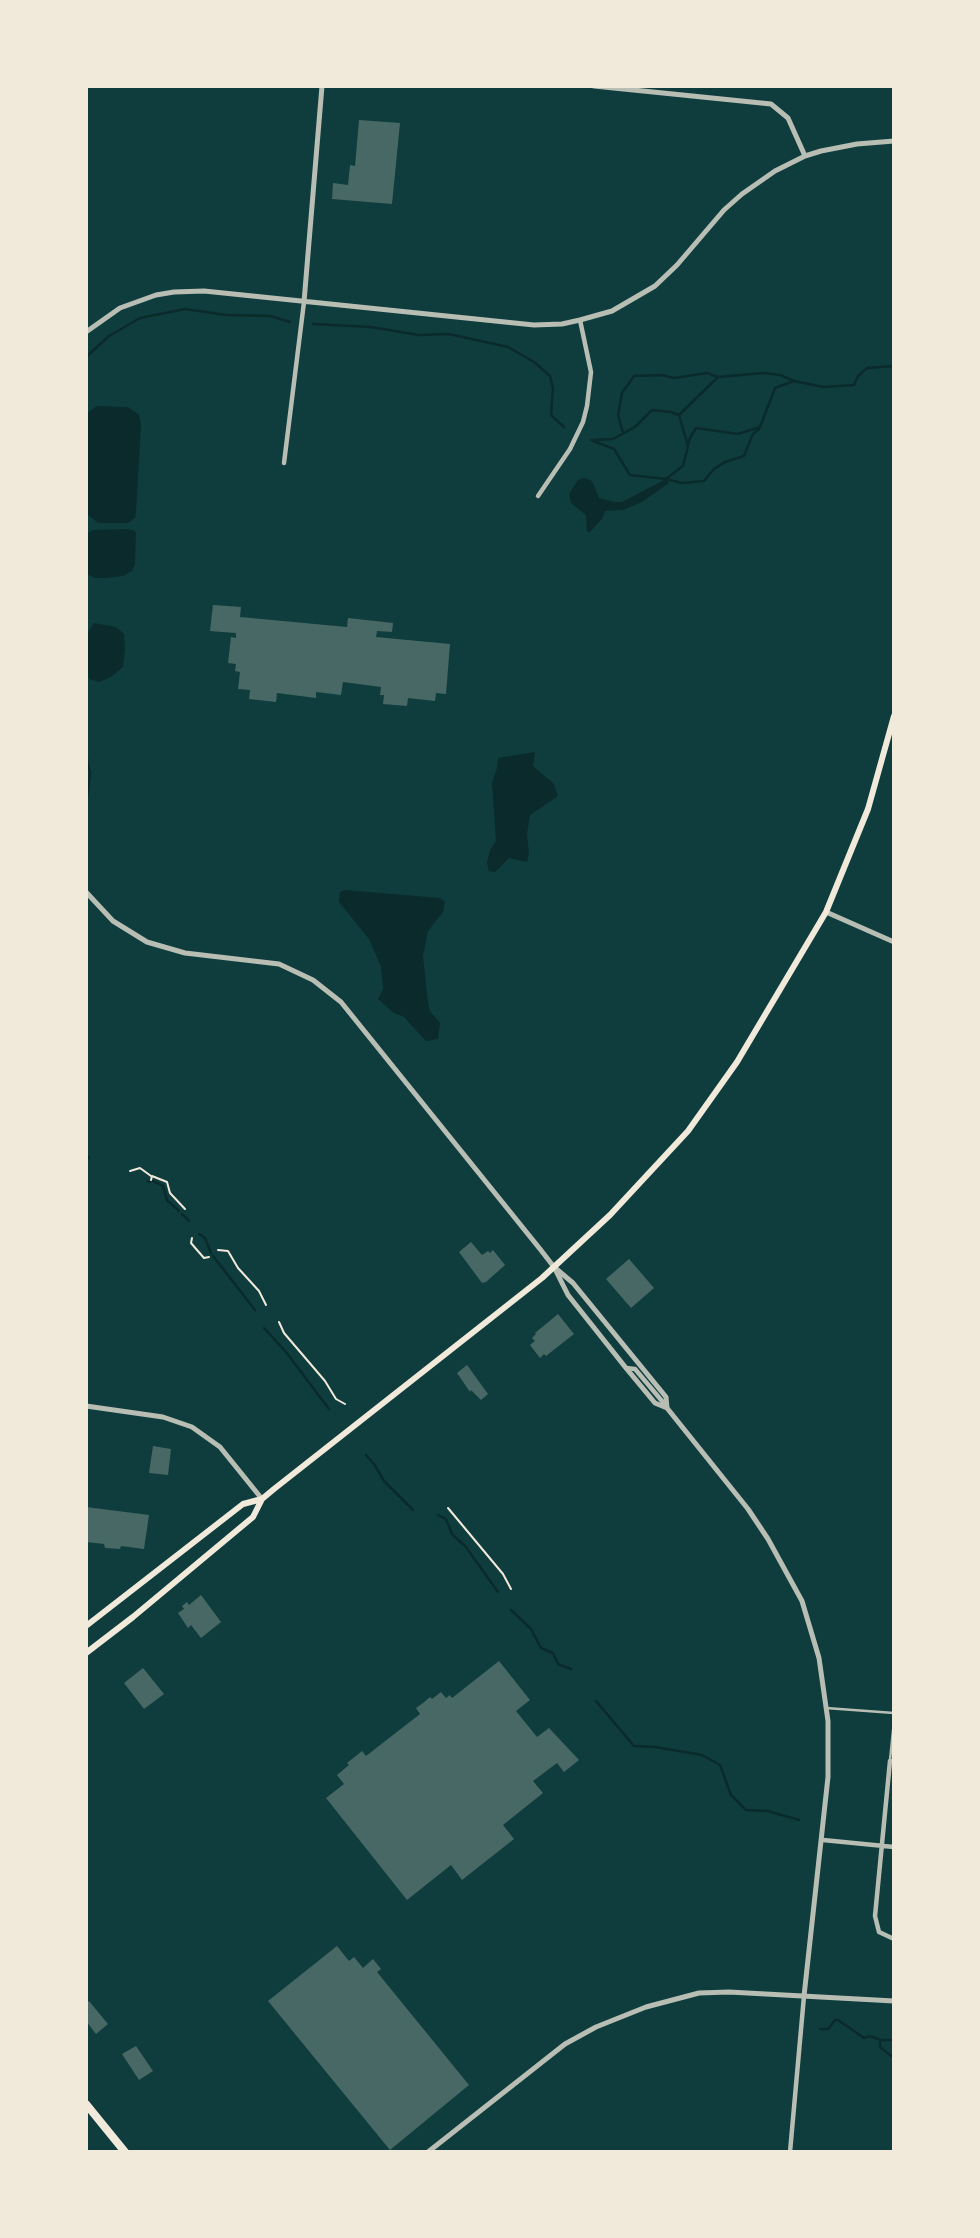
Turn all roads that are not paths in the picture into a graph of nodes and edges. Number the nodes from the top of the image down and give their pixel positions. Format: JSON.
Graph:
{"nodes":[{"id":1,"x":322,"y":86,"type":"edge"},
{"id":2,"x":594,"y":86,"type":"edge"},
{"id":3,"x":894,"y":141,"type":"edge"},
{"id":4,"x":805,"y":156,"type":"junction"},
{"id":5,"x":304,"y":302,"type":"junction"},
{"id":6,"x":580,"y":320,"type":"junction"},
{"id":7,"x":86,"y":332,"type":"edge"},
{"id":8,"x":284,"y":463,"type":"dead end"},
{"id":9,"x":538,"y":496,"type":"dead end"},
{"id":10,"x":894,"y":716,"type":"edge"},
{"id":11,"x":86,"y":892,"type":"edge"},
{"id":12,"x":825,"y":912,"type":"junction"},
{"id":13,"x":894,"y":942,"type":"edge"},
{"id":14,"x":554,"y":1267,"type":"junction"},
{"id":15,"x":86,"y":1406,"type":"edge"},
{"id":16,"x":667,"y":1408,"type":"junction"},
{"id":17,"x":262,"y":1499,"type":"junction"},
{"id":18,"x":86,"y":1626,"type":"edge"},
{"id":19,"x":86,"y":1653,"type":"edge"},
{"id":20,"x":826,"y":1708,"type":"junction"},
{"id":21,"x":894,"y":1713,"type":"edge"},
{"id":22,"x":894,"y":1721,"type":"edge"},
{"id":23,"x":892,"y":1762,"type":"edge"},
{"id":24,"x":823,"y":1840,"type":"junction"},
{"id":25,"x":882,"y":1846,"type":"junction"},
{"id":26,"x":894,"y":1847,"type":"edge"},
{"id":27,"x":894,"y":1939,"type":"edge"},
{"id":28,"x":804,"y":1996,"type":"junction"},
{"id":29,"x":894,"y":2001,"type":"edge"},
{"id":30,"x":86,"y":2104,"type":"edge"},
{"id":31,"x":125,"y":2152,"type":"edge"},
{"id":32,"x":428,"y":2152,"type":"edge"},
{"id":33,"x":791,"y":2152,"type":"edge"}],
"edges":[{"from":1,"to":5,"type":"street"},
{"from":2,"to":4,"type":"street"},
{"from":3,"to":4,"type":"street"},
{"from":4,"to":6,"type":"street"},
{"from":5,"to":6,"type":"street"},
{"from":5,"to":7,"type":"street"},
{"from":5,"to":8,"type":"street"},
{"from":6,"to":9,"type":"street"},
{"from":10,"to":12,"type":"main road"},
{"from":11,"to":14,"type":"street"},
{"from":12,"to":13,"type":"street"},
{"from":12,"to":14,"type":"main road"},
{"from":14,"to":16,"type":"street"},
{"from":14,"to":16,"type":"street"},
{"from":14,"to":17,"type":"main road"},
{"from":15,"to":17,"type":"street"},
{"from":16,"to":20,"type":"street"},
{"from":17,"to":18,"type":"main road"},
{"from":17,"to":19,"type":"main road"},
{"from":20,"to":21,"type":"lane"},
{"from":20,"to":24,"type":"street"},
{"from":22,"to":23,"type":"lane"},
{"from":23,"to":25,"type":"street"},
{"from":24,"to":25,"type":"street"},
{"from":24,"to":28,"type":"street"},
{"from":25,"to":26,"type":"street"},
{"from":25,"to":27,"type":"street"},
{"from":28,"to":29,"type":"street"},
{"from":28,"to":32,"type":"street"},
{"from":28,"to":33,"type":"street"},
{"from":30,"to":31,"type":"highway"}]}
